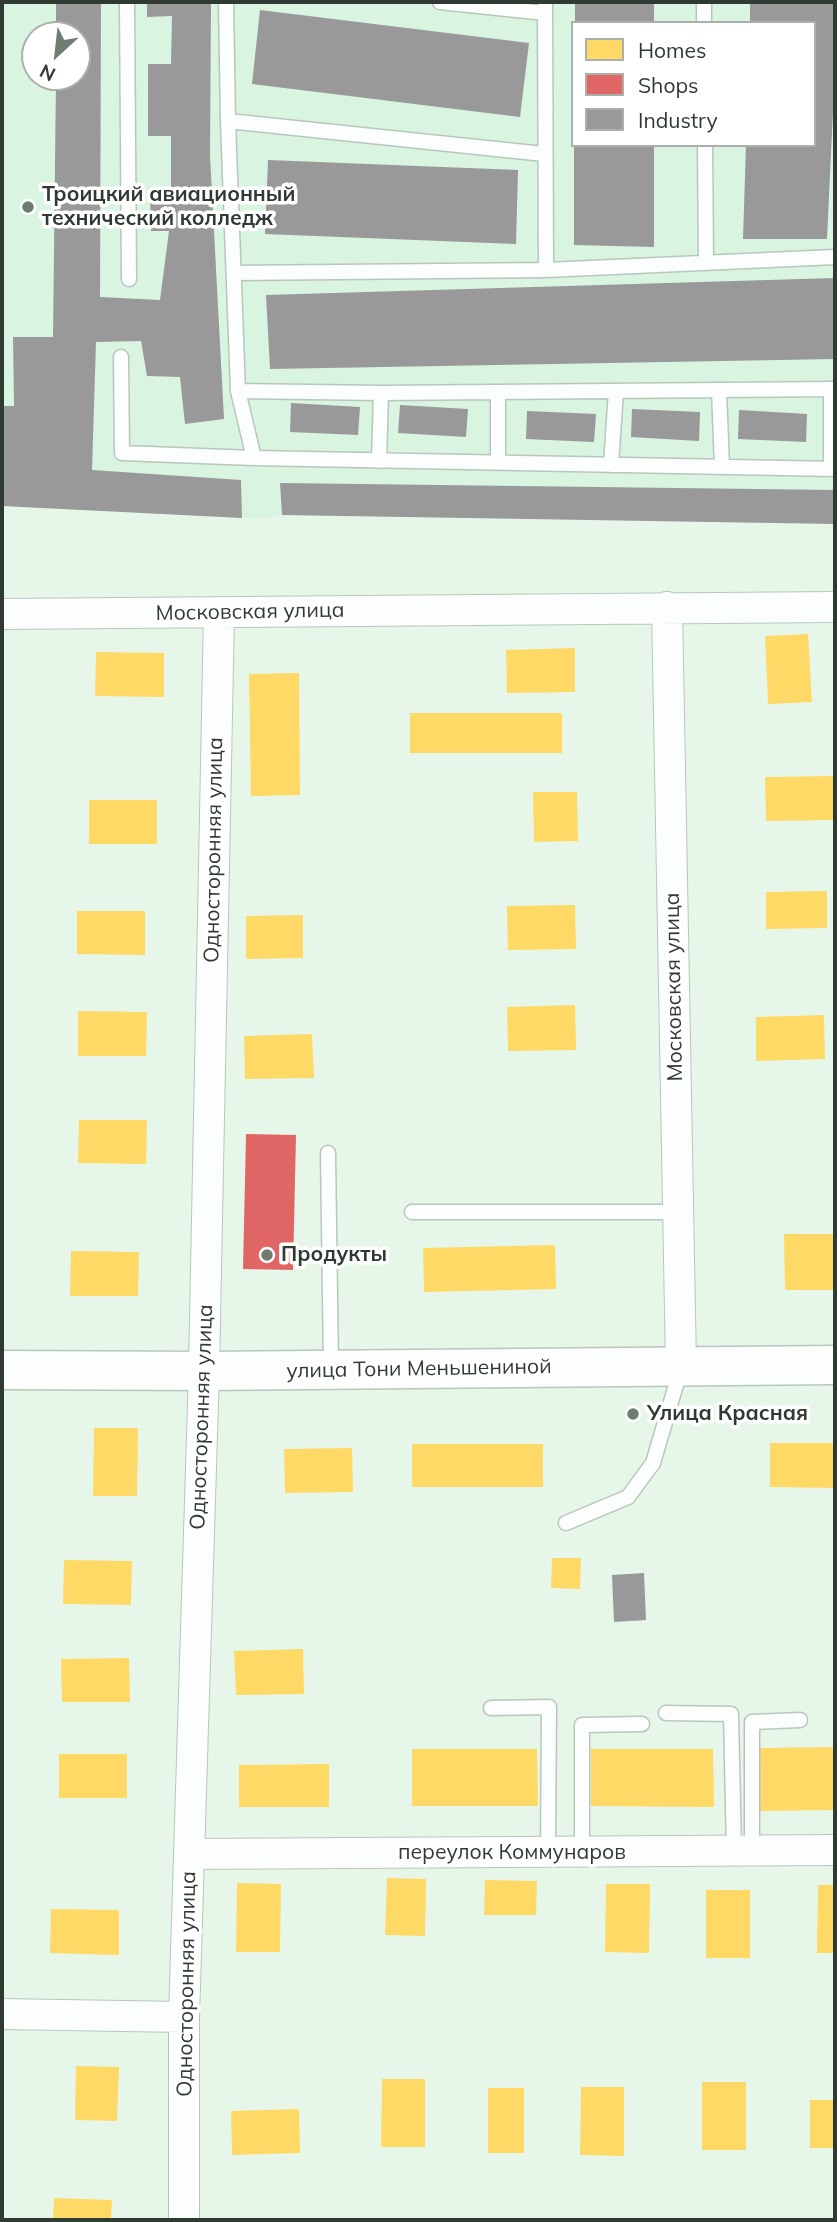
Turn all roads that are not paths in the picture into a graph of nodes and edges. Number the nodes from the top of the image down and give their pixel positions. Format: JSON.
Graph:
{"nodes":[{"id":1,"x":127,"y":2,"type":"edge"},
{"id":2,"x":226,"y":2,"type":"edge"},
{"id":3,"x":440,"y":2,"type":"edge"},
{"id":4,"x":704,"y":2,"type":"edge"},
{"id":5,"x":545,"y":8,"type":"edge"},
{"id":6,"x":704,"y":21,"type":"edge"},
{"id":7,"x":228,"y":121,"type":"junction"},
{"id":8,"x":705,"y":147,"type":"edge"},
{"id":9,"x":544,"y":154,"type":"junction"},
{"id":10,"x":835,"y":257,"type":"edge"},
{"id":11,"x":706,"y":262,"type":"junction"},
{"id":12,"x":546,"y":270,"type":"junction"},
{"id":13,"x":234,"y":274,"type":"junction"},
{"id":14,"x":129,"y":279,"type":"dead end"},
{"id":15,"x":121,"y":357,"type":"dead end"},
{"id":16,"x":833,"y":389,"type":"edge"},
{"id":17,"x":719,"y":390,"type":"junction"},
{"id":18,"x":239,"y":391,"type":"junction"},
{"id":19,"x":616,"y":391,"type":"junction"},
{"id":20,"x":498,"y":392,"type":"junction"},
{"id":21,"x":381,"y":393,"type":"junction"},
{"id":22,"x":254,"y":458,"type":"junction"},
{"id":23,"x":379,"y":461,"type":"junction"},
{"id":24,"x":498,"y":463,"type":"junction"},
{"id":25,"x":611,"y":465,"type":"junction"},
{"id":26,"x":722,"y":467,"type":"junction"},
{"id":27,"x":833,"y":469,"type":"edge"},
{"id":28,"x":667,"y":607,"type":"junction"},
{"id":29,"x":835,"y":607,"type":"edge"},
{"id":30,"x":219,"y":613,"type":"junction"},
{"id":31,"x":2,"y":614,"type":"edge"},
{"id":32,"x":328,"y":1153,"type":"dead end"},
{"id":33,"x":412,"y":1212,"type":"dead end"},
{"id":34,"x":678,"y":1212,"type":"junction"},
{"id":35,"x":835,"y":1365,"type":"edge"},
{"id":36,"x":681,"y":1366,"type":"junction"},
{"id":37,"x":2,"y":1370,"type":"edge"},
{"id":38,"x":331,"y":1370,"type":"junction"},
{"id":39,"x":204,"y":1371,"type":"junction"},
{"id":40,"x":566,"y":1523,"type":"dead end"},
{"id":41,"x":491,"y":1708,"type":"dead end"},
{"id":42,"x":666,"y":1713,"type":"dead end"},
{"id":43,"x":800,"y":1720,"type":"dead end"},
{"id":44,"x":642,"y":1724,"type":"dead end"},
{"id":45,"x":835,"y":1850,"type":"edge"},
{"id":46,"x":743,"y":1851,"type":"junction"},
{"id":47,"x":548,"y":1852,"type":"junction"},
{"id":48,"x":189,"y":1853,"type":"junction"},
{"id":49,"x":582,"y":1853,"type":"junction"},
{"id":50,"x":2,"y":2014,"type":"edge"},
{"id":51,"x":184,"y":2017,"type":"junction"},
{"id":52,"x":192,"y":2214,"type":"edge"}],
"edges":[{"from":1,"to":14,"type":"lane"},
{"from":2,"to":7,"type":"lane"},
{"from":3,"to":5,"type":"lane"},
{"from":4,"to":6,"type":"lane"},
{"from":5,"to":9,"type":"lane"},
{"from":7,"to":9,"type":"lane"},
{"from":7,"to":13,"type":"lane"},
{"from":8,"to":11,"type":"lane"},
{"from":9,"to":12,"type":"lane"},
{"from":10,"to":11,"type":"lane"},
{"from":11,"to":12,"type":"lane"},
{"from":12,"to":13,"type":"lane"},
{"from":13,"to":18,"type":"lane"},
{"from":15,"to":22,"type":"lane"},
{"from":16,"to":17,"type":"lane"},
{"from":16,"to":27,"type":"lane"},
{"from":17,"to":19,"type":"lane"},
{"from":17,"to":26,"type":"lane"},
{"from":18,"to":21,"type":"lane"},
{"from":18,"to":22,"type":"lane"},
{"from":19,"to":20,"type":"lane"},
{"from":19,"to":25,"type":"lane"},
{"from":20,"to":21,"type":"lane"},
{"from":20,"to":24,"type":"lane"},
{"from":21,"to":23,"type":"lane"},
{"from":22,"to":23,"type":"lane"},
{"from":23,"to":24,"type":"lane"},
{"from":24,"to":25,"type":"lane"},
{"from":25,"to":26,"type":"lane"},
{"from":26,"to":27,"type":"lane"},
{"from":28,"to":29,"type":"street","name":"Московская улица"},
{"from":28,"to":30,"type":"street","name":"Московская улица"},
{"from":28,"to":34,"type":"street","name":"Московская улица"},
{"from":30,"to":31,"type":"street","name":"Московская улица"},
{"from":30,"to":39,"type":"street","name":"Односторонняя улица"},
{"from":32,"to":38,"type":"lane"},
{"from":33,"to":34,"type":"lane"},
{"from":34,"to":36,"type":"street","name":"Московская улица"},
{"from":35,"to":36,"type":"street","name":"улица Тони Меньшениной"},
{"from":36,"to":38,"type":"street","name":"улица Тони Меньшениной"},
{"from":36,"to":40,"type":"lane"},
{"from":37,"to":39,"type":"street","name":"улица Тони Меньшениной"},
{"from":38,"to":39,"type":"street","name":"улица Тони Меньшениной"},
{"from":39,"to":48,"type":"street","name":"Односторонняя улица"},
{"from":41,"to":47,"type":"lane"},
{"from":42,"to":46,"type":"lane"},
{"from":43,"to":46,"type":"lane"},
{"from":44,"to":49,"type":"lane"},
{"from":45,"to":46,"type":"street","name":"переулок Коммунаров"},
{"from":46,"to":49,"type":"street","name":"переулок Коммунаров"},
{"from":47,"to":48,"type":"street","name":"переулок Коммунаров"},
{"from":47,"to":49,"type":"street","name":"переулок Коммунаров"},
{"from":48,"to":51,"type":"street","name":"Односторонняя улица"},
{"from":50,"to":51,"type":"street"},
{"from":51,"to":52,"type":"street","name":"Односторонняя улица"}]}
